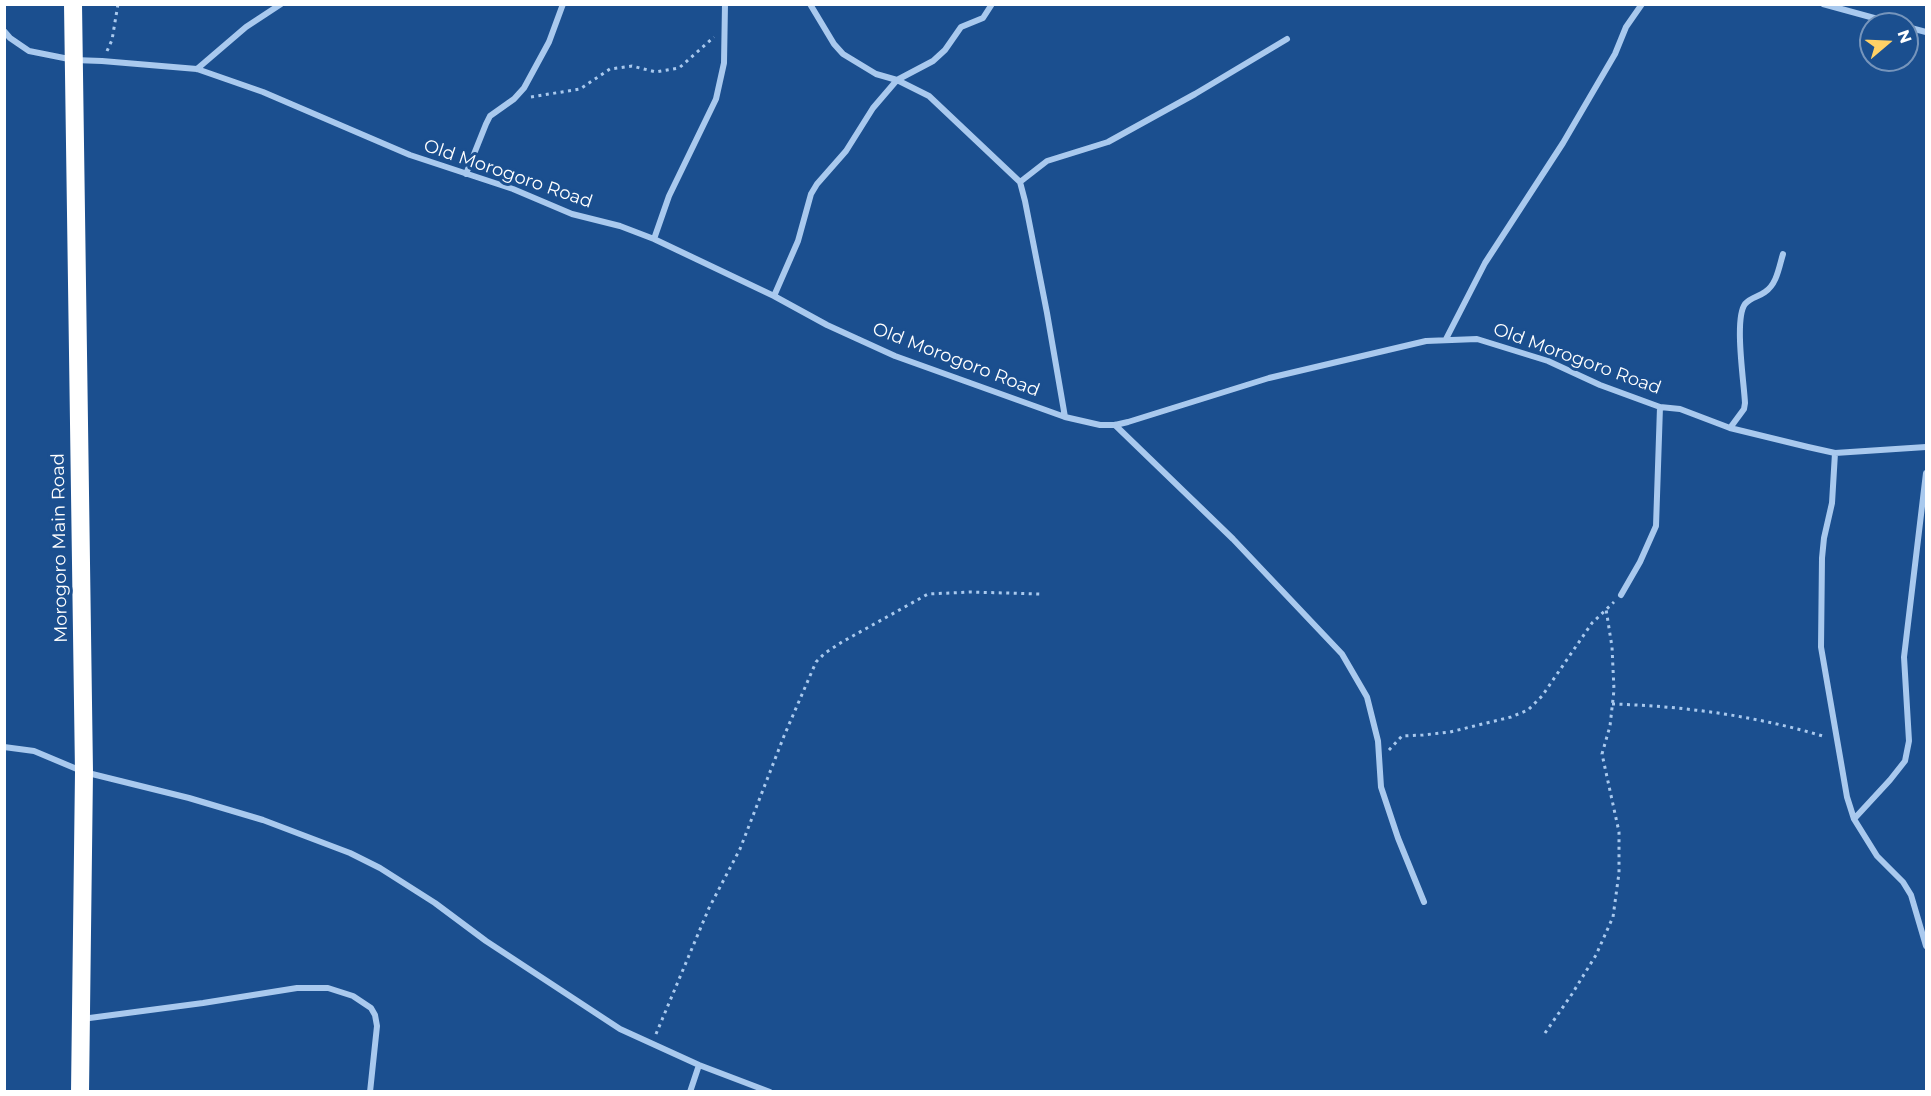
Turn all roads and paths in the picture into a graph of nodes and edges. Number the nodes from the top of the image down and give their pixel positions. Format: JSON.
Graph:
{"nodes":[{"id":1,"x":73,"y":4,"type":"edge"},
{"id":2,"x":118,"y":4,"type":"edge"},
{"id":3,"x":281,"y":4,"type":"edge"},
{"id":4,"x":563,"y":4,"type":"edge"},
{"id":5,"x":725,"y":4,"type":"edge"},
{"id":6,"x":810,"y":4,"type":"edge"},
{"id":7,"x":992,"y":4,"type":"edge"},
{"id":8,"x":1642,"y":4,"type":"edge"},
{"id":9,"x":1823,"y":4,"type":"edge"},
{"id":10,"x":1859,"y":14,"type":"edge"},
{"id":11,"x":4,"y":31,"type":"edge"},
{"id":12,"x":724,"y":31,"type":"junction"},
{"id":13,"x":1287,"y":39,"type":"dead end"},
{"id":14,"x":74,"y":60,"type":"junction"},
{"id":15,"x":102,"y":61,"type":"junction"},
{"id":16,"x":197,"y":69,"type":"junction"},
{"id":17,"x":897,"y":80,"type":"junction"},
{"id":18,"x":514,"y":99,"type":"junction"},
{"id":19,"x":466,"y":174,"type":"junction"},
{"id":20,"x":1020,"y":182,"type":"junction"},
{"id":21,"x":654,"y":239,"type":"junction"},
{"id":22,"x":1783,"y":254,"type":"dead end"},
{"id":23,"x":774,"y":296,"type":"junction"},
{"id":24,"x":1446,"y":339,"type":"junction"},
{"id":25,"x":1660,"y":407,"type":"junction"},
{"id":26,"x":1065,"y":417,"type":"junction"},
{"id":27,"x":1115,"y":425,"type":"junction"},
{"id":28,"x":1730,"y":428,"type":"junction"},
{"id":29,"x":1926,"y":447,"type":"edge"},
{"id":30,"x":1835,"y":453,"type":"junction"},
{"id":31,"x":1926,"y":473,"type":"edge"},
{"id":32,"x":1040,"y":594,"type":"dead end"},
{"id":33,"x":1621,"y":595,"type":"joint"},
{"id":34,"x":1606,"y":609,"type":"junction"},
{"id":35,"x":1612,"y":704,"type":"junction"},
{"id":36,"x":1837,"y":740,"type":"junction"},
{"id":37,"x":4,"y":747,"type":"edge"},
{"id":38,"x":1380,"y":763,"type":"junction"},
{"id":39,"x":84,"y":772,"type":"junction"},
{"id":40,"x":1854,"y":819,"type":"junction"},
{"id":41,"x":1424,"y":902,"type":"dead end"},
{"id":42,"x":1926,"y":946,"type":"edge"},
{"id":43,"x":81,"y":1019,"type":"junction"},
{"id":44,"x":1545,"y":1033,"type":"dead end"},
{"id":45,"x":652,"y":1044,"type":"junction"},
{"id":46,"x":699,"y":1065,"type":"junction"},
{"id":47,"x":80,"y":1092,"type":"edge"},
{"id":48,"x":370,"y":1092,"type":"edge"},
{"id":49,"x":690,"y":1092,"type":"edge"},
{"id":50,"x":770,"y":1092,"type":"edge"}],
"edges":[{"from":1,"to":14,"type":"highway","name":"Morogoro Main Road"},
{"from":2,"to":15,"type":"path"},
{"from":3,"to":16,"type":"street"},
{"from":4,"to":18,"type":"street"},
{"from":5,"to":12,"type":"street"},
{"from":6,"to":17,"type":"street"},
{"from":7,"to":17,"type":"street"},
{"from":8,"to":24,"type":"street"},
{"from":9,"to":10,"type":"street"},
{"from":11,"to":14,"type":"street","name":"Old Morogoro Road"},
{"from":12,"to":18,"type":"path"},
{"from":12,"to":21,"type":"street"},
{"from":13,"to":20,"type":"street"},
{"from":14,"to":15,"type":"street","name":"Old Morogoro Road"},
{"from":14,"to":39,"type":"highway","name":"Morogoro Main Road"},
{"from":15,"to":16,"type":"street","name":"Old Morogoro Road"},
{"from":16,"to":19,"type":"street","name":"Old Morogoro Road"},
{"from":17,"to":20,"type":"street"},
{"from":17,"to":23,"type":"street"},
{"from":18,"to":19,"type":"street"},
{"from":19,"to":21,"type":"street","name":"Old Morogoro Road"},
{"from":20,"to":26,"type":"street"},
{"from":21,"to":23,"type":"street","name":"Old Morogoro Road"},
{"from":22,"to":28,"type":"street"},
{"from":23,"to":26,"type":"street","name":"Old Morogoro Road"},
{"from":24,"to":25,"type":"street","name":"Old Morogoro Road"},
{"from":24,"to":27,"type":"street","name":"Old Morogoro Road"},
{"from":25,"to":28,"type":"street","name":"Old Morogoro Road"},
{"from":25,"to":33,"type":"street"},
{"from":26,"to":27,"type":"street","name":"Old Morogoro Road"},
{"from":27,"to":38,"type":"street"},
{"from":28,"to":30,"type":"street","name":"Old Morogoro Road"},
{"from":29,"to":30,"type":"street","name":"Old Morogoro Road"},
{"from":30,"to":36,"type":"street"},
{"from":31,"to":40,"type":"street"},
{"from":32,"to":45,"type":"path"},
{"from":33,"to":34,"type":"path"},
{"from":34,"to":35,"type":"path"},
{"from":34,"to":38,"type":"path"},
{"from":35,"to":36,"type":"path"},
{"from":35,"to":44,"type":"path"},
{"from":36,"to":40,"type":"street"},
{"from":37,"to":39,"type":"street"},
{"from":38,"to":41,"type":"street"},
{"from":39,"to":43,"type":"highway","name":"Morogoro Main Road"},
{"from":39,"to":45,"type":"street"},
{"from":40,"to":42,"type":"street"},
{"from":43,"to":47,"type":"highway","name":"Morogoro Main Road"},
{"from":43,"to":48,"type":"street"},
{"from":45,"to":46,"type":"street"},
{"from":46,"to":49,"type":"street"},
{"from":46,"to":50,"type":"street"}]}
